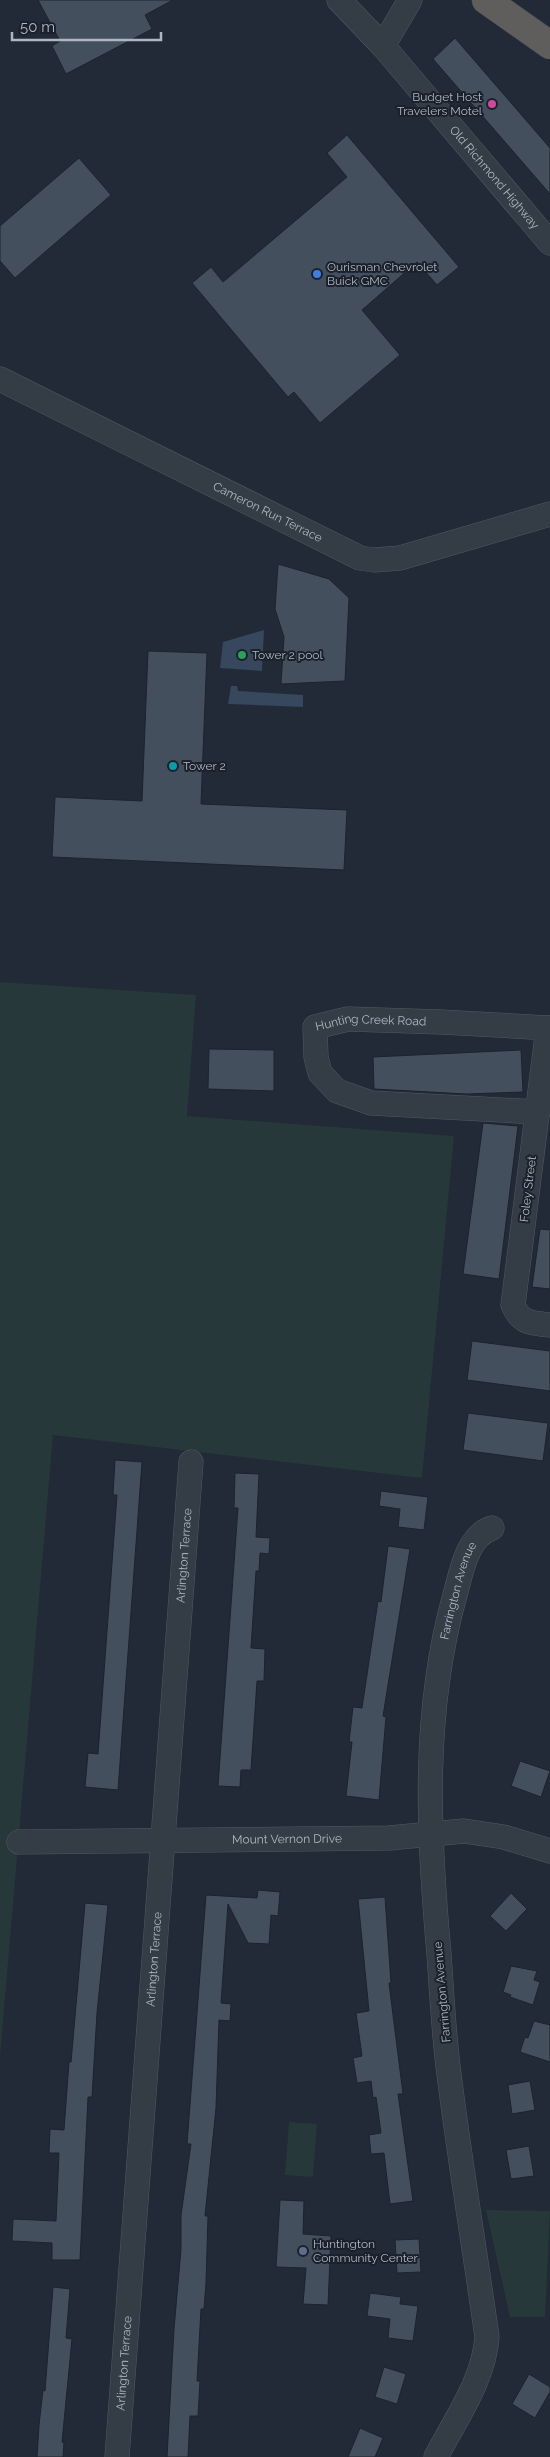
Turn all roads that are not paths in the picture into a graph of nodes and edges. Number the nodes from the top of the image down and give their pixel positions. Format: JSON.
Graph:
{"nodes":[{"id":1,"x":410,"y":0,"type":"edge"},
{"id":2,"x":486,"y":0,"type":"edge"},
{"id":3,"x":350,"y":4,"type":"edge"},
{"id":4,"x":550,"y":44,"type":"edge"},
{"id":5,"x":383,"y":46,"type":"junction"},
{"id":6,"x":550,"y":243,"type":"edge"},
{"id":7,"x":0,"y":379,"type":"edge"},
{"id":8,"x":550,"y":514,"type":"edge"},
{"id":9,"x":549,"y":1028,"type":"edge"},
{"id":10,"x":538,"y":1112,"type":"junction"},
{"id":11,"x":550,"y":1325,"type":"edge"},
{"id":12,"x":191,"y":1462,"type":"dead end"},
{"id":13,"x":492,"y":1528,"type":"dead end"},
{"id":14,"x":431,"y":1835,"type":"junction"},
{"id":15,"x":163,"y":1840,"type":"junction"},
{"id":16,"x":20,"y":1842,"type":"dead end"},
{"id":17,"x":550,"y":1851,"type":"edge"},
{"id":18,"x":117,"y":2457,"type":"edge"},
{"id":19,"x":436,"y":2457,"type":"edge"}],
"edges":[{"from":1,"to":5,"type":"street"},
{"from":2,"to":4,"type":"highway"},
{"from":3,"to":5,"type":"street","name":"Old Richmond Highway"},
{"from":5,"to":6,"type":"street","name":"Old Richmond Highway"},
{"from":7,"to":8,"type":"street","name":"Cameron Run Terrace"},
{"from":9,"to":10,"type":"street","name":"Foley Street"},
{"from":9,"to":10,"type":"street","name":"Hunting Creek Road"},
{"from":10,"to":11,"type":"street","name":"Foley Street"},
{"from":12,"to":15,"type":"street","name":"Arlington Terrace"},
{"from":13,"to":14,"type":"street","name":"Farrington Avenue"},
{"from":14,"to":15,"type":"street","name":"Mount Vernon Drive"},
{"from":14,"to":17,"type":"street","name":"Mount Vernon Drive"},
{"from":14,"to":19,"type":"street","name":"Farrington Avenue"},
{"from":15,"to":16,"type":"street","name":"Mount Vernon Drive"},
{"from":15,"to":18,"type":"street","name":"Arlington Terrace"}]}
